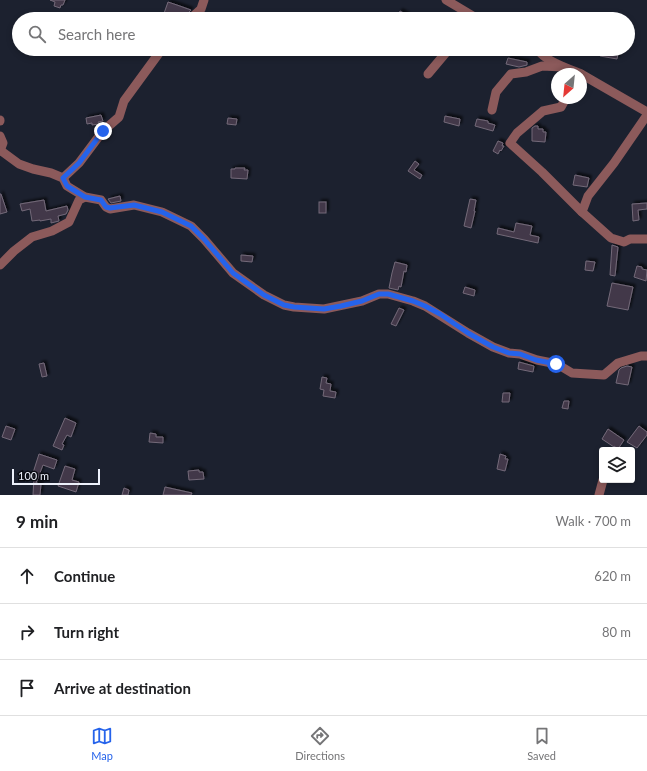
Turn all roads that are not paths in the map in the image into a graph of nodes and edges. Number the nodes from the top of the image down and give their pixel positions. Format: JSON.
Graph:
{"nodes":[{"id":1,"x":204,"y":0,"type":"edge"},
{"id":2,"x":446,"y":0,"type":"edge"},
{"id":3,"x":197,"y":12,"type":"edge"},
{"id":4,"x":465,"y":12,"type":"edge"},
{"id":5,"x":157,"y":56,"type":"edge"},
{"id":6,"x":443,"y":56,"type":"edge"},
{"id":7,"x":544,"y":56,"type":"edge"},
{"id":8,"x":564,"y":67,"type":"joint"},
{"id":9,"x":428,"y":74,"type":"dead end"},
{"id":10,"x":587,"y":78,"type":"edge"},
{"id":11,"x":563,"y":104,"type":"edge"},
{"id":12,"x":492,"y":110,"type":"dead end"},
{"id":13,"x":647,"y":114,"type":"edge"},
{"id":14,"x":0,"y":136,"type":"edge"},
{"id":15,"x":0,"y":150,"type":"edge"},
{"id":16,"x":63,"y":178,"type":"junction"},
{"id":17,"x":85,"y":197,"type":"junction"},
{"id":18,"x":582,"y":212,"type":"junction"},
{"id":19,"x":647,"y":239,"type":"edge"},
{"id":20,"x":0,"y":265,"type":"edge"},
{"id":21,"x":647,"y":356,"type":"edge"},
{"id":22,"x":602,"y":483,"type":"edge"},
{"id":23,"x":599,"y":495,"type":"edge"}],
"edges":[{"from":1,"to":3,"type":"street"},
{"from":2,"to":4,"type":"street"},
{"from":5,"to":16,"type":"street"},
{"from":6,"to":9,"type":"street"},
{"from":7,"to":8,"type":"street"},
{"from":8,"to":12,"type":"street"},
{"from":10,"to":13,"type":"street"},
{"from":11,"to":18,"type":"street"},
{"from":13,"to":18,"type":"street"},
{"from":14,"to":15,"type":"street"},
{"from":15,"to":16,"type":"street"},
{"from":16,"to":17,"type":"street"},
{"from":17,"to":20,"type":"street"},
{"from":17,"to":21,"type":"street"},
{"from":18,"to":19,"type":"street"},
{"from":22,"to":23,"type":"street"}]}
